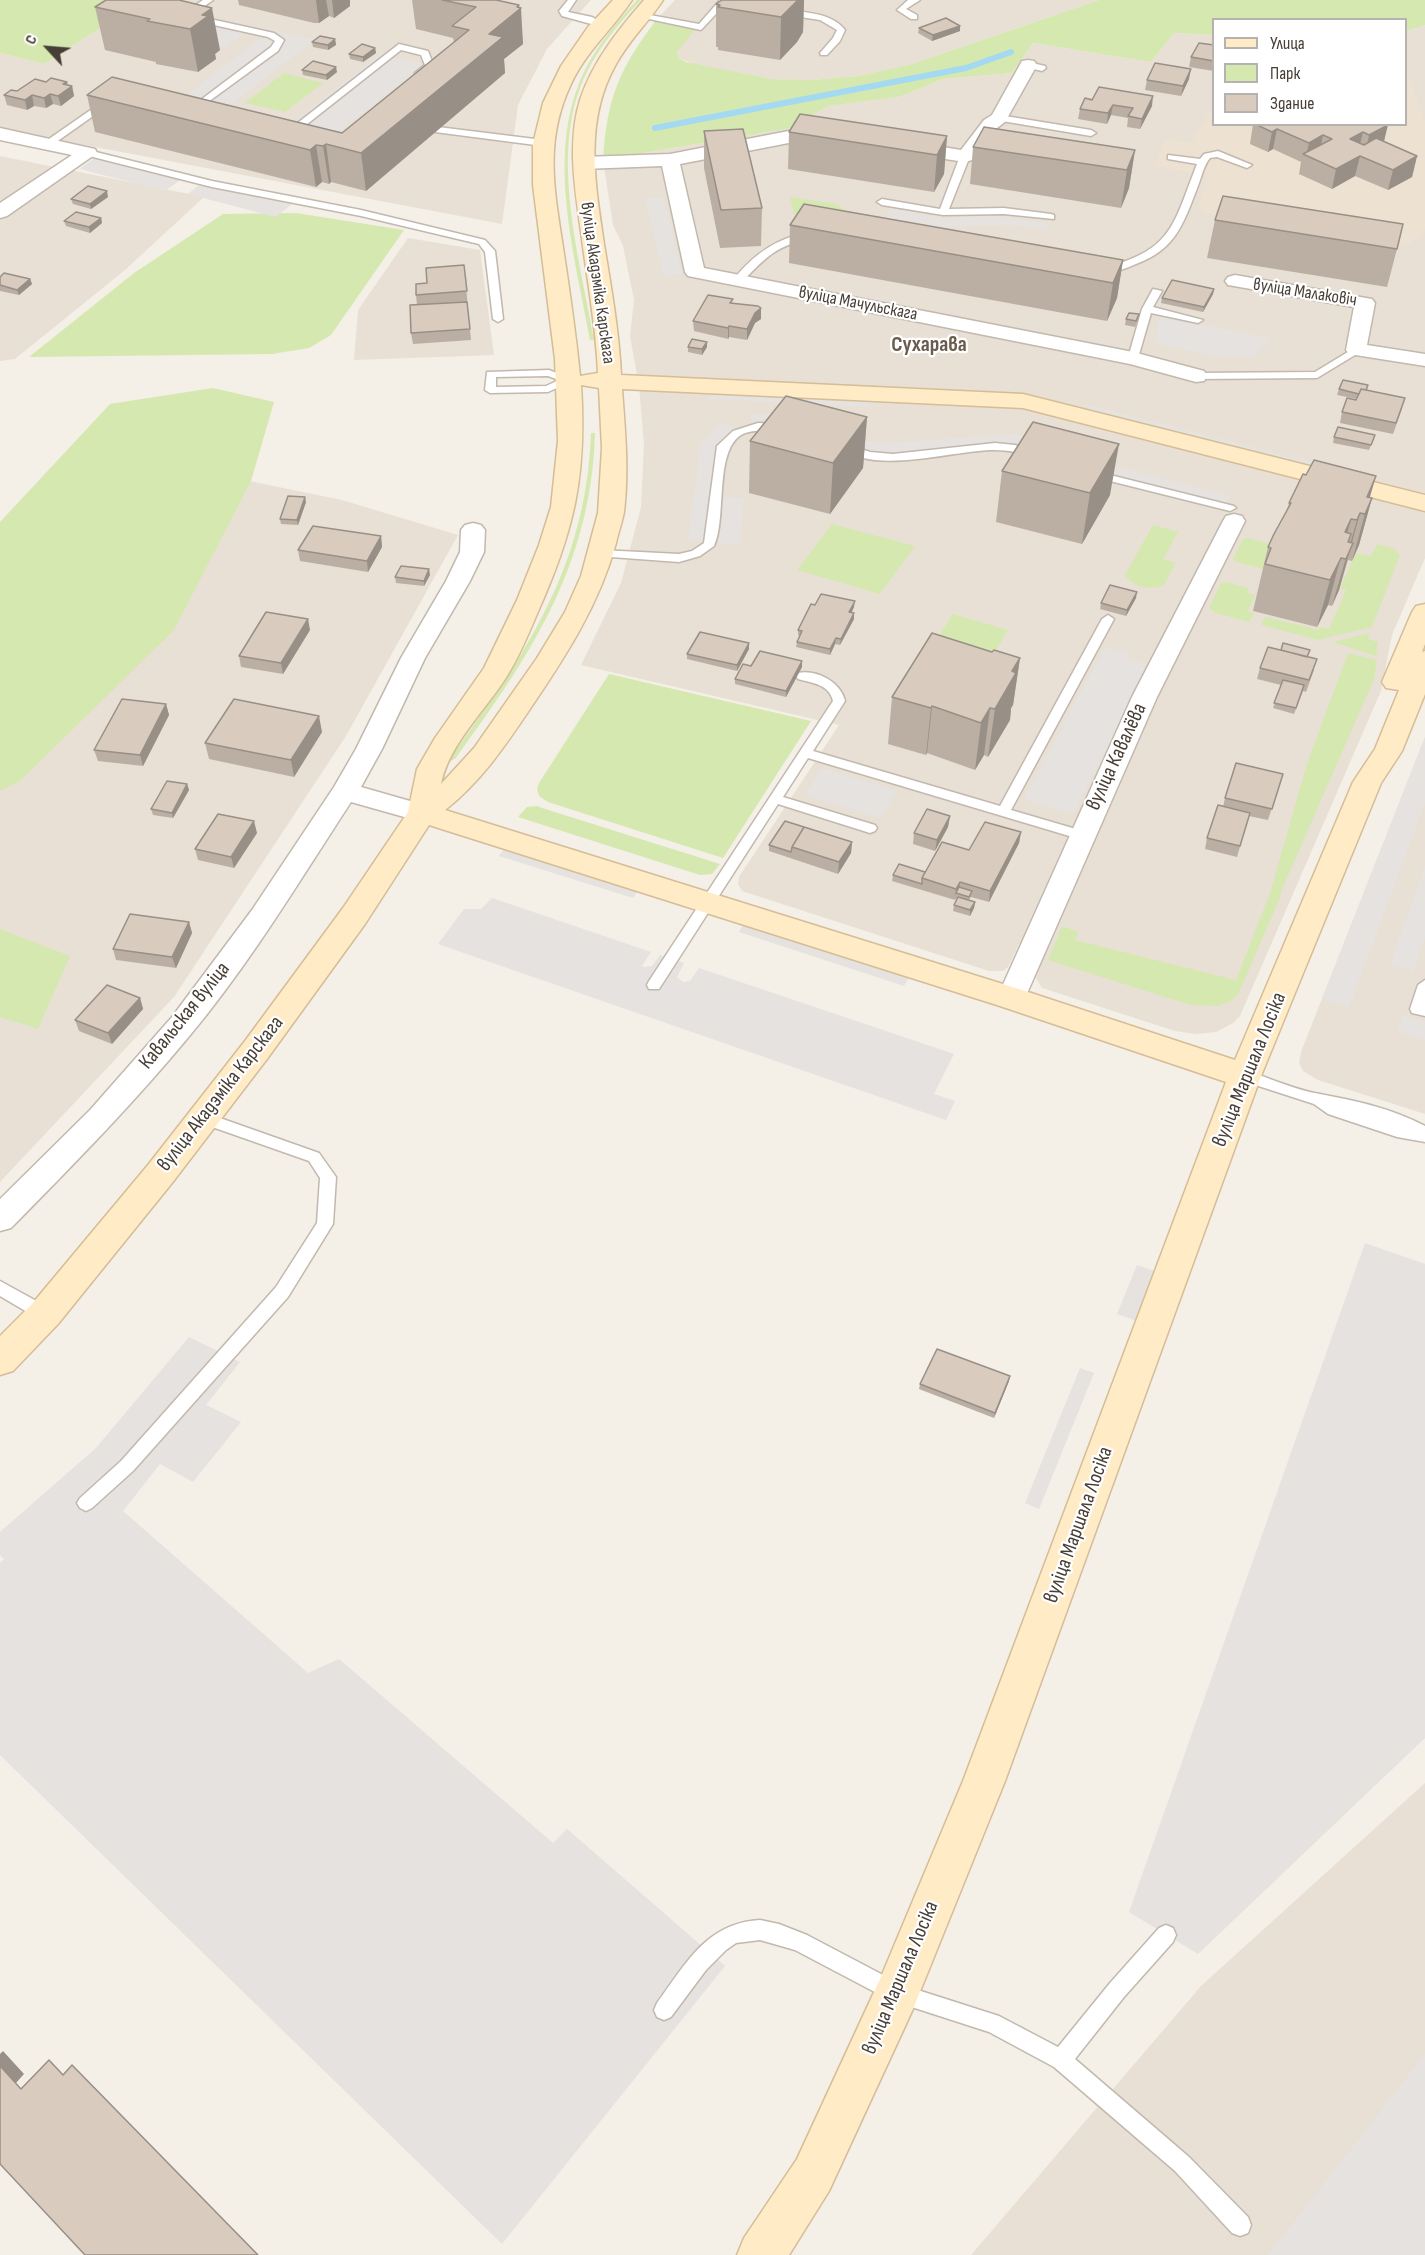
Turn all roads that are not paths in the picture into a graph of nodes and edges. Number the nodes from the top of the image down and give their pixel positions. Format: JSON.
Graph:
{"nodes":[{"id":1,"x":209,"y":0,"type":"edge"},
{"id":2,"x":572,"y":0,"type":"edge"},
{"id":3,"x":916,"y":0,"type":"edge"},
{"id":4,"x":725,"y":1,"type":"edge"},
{"id":5,"x":735,"y":3,"type":"edge"},
{"id":6,"x":639,"y":5,"type":"edge"},
{"id":7,"x":769,"y":9,"type":"edge"},
{"id":8,"x":914,"y":17,"type":"dead end"},
{"id":9,"x":599,"y":25,"type":"junction"},
{"id":10,"x":824,"y":53,"type":"dead end"},
{"id":11,"x":1035,"y":66,"type":"dead end"},
{"id":12,"x":412,"y":79,"type":"edge"},
{"id":13,"x":121,"y":96,"type":"edge"},
{"id":14,"x":183,"y":107,"type":"edge"},
{"id":15,"x":193,"y":110,"type":"junction"},
{"id":16,"x":204,"y":112,"type":"edge"},
{"id":17,"x":999,"y":118,"type":"junction"},
{"id":18,"x":438,"y":130,"type":"edge"},
{"id":19,"x":279,"y":131,"type":"edge"},
{"id":20,"x":1091,"y":133,"type":"dead end"},
{"id":21,"x":0,"y":134,"type":"edge"},
{"id":22,"x":289,"y":134,"type":"junction"},
{"id":23,"x":300,"y":137,"type":"edge"},
{"id":24,"x":847,"y":139,"type":"edge"},
{"id":25,"x":49,"y":143,"type":"junction"},
{"id":26,"x":543,"y":143,"type":"junction"},
{"id":27,"x":888,"y":145,"type":"edge"},
{"id":28,"x":975,"y":150,"type":"junction"},
{"id":29,"x":88,"y":153,"type":"junction"},
{"id":30,"x":1171,"y":157,"type":"dead end"},
{"id":31,"x":670,"y":160,"type":"junction"},
{"id":32,"x":1202,"y":162,"type":"junction"},
{"id":33,"x":583,"y":163,"type":"junction"},
{"id":34,"x":1247,"y":165,"type":"dead end"},
{"id":35,"x":882,"y":202,"type":"edge"},
{"id":36,"x":0,"y":212,"type":"edge"},
{"id":37,"x":943,"y":212,"type":"junction"},
{"id":38,"x":1051,"y":218,"type":"dead end"},
{"id":39,"x":824,"y":236,"type":"edge"},
{"id":40,"x":1094,"y":274,"type":"edge"},
{"id":41,"x":738,"y":280,"type":"junction"},
{"id":42,"x":1235,"y":281,"type":"dead end"},
{"id":43,"x":1157,"y":291,"type":"dead end"},
{"id":44,"x":1147,"y":309,"type":"junction"},
{"id":45,"x":498,"y":319,"type":"dead end"},
{"id":46,"x":1198,"y":321,"type":"dead end"},
{"id":47,"x":1356,"y":350,"type":"junction"},
{"id":48,"x":1133,"y":358,"type":"junction"},
{"id":49,"x":1425,"y":360,"type":"edge"},
{"id":50,"x":1196,"y":376,"type":"joint"},
{"id":51,"x":569,"y":380,"type":"junction"},
{"id":52,"x":609,"y":380,"type":"junction"},
{"id":53,"x":795,"y":430,"type":"edge"},
{"id":54,"x":832,"y":442,"type":"edge"},
{"id":55,"x":1048,"y":457,"type":"edge"},
{"id":56,"x":1079,"y":468,"type":"edge"},
{"id":57,"x":1425,"y":503,"type":"edge"},
{"id":58,"x":1232,"y":514,"type":"joint"},
{"id":59,"x":473,"y":530,"type":"dead end"},
{"id":60,"x":601,"y":554,"type":"junction"},
{"id":61,"x":1425,"y":612,"type":"edge"},
{"id":62,"x":1108,"y":619,"type":"dead end"},
{"id":63,"x":1425,"y":660,"type":"edge"},
{"id":64,"x":802,"y":676,"type":"dead end"},
{"id":65,"x":806,"y":753,"type":"junction"},
{"id":66,"x":1367,"y":782,"type":"junction"},
{"id":67,"x":345,"y":791,"type":"junction"},
{"id":68,"x":776,"y":799,"type":"junction"},
{"id":69,"x":1003,"y":812,"type":"junction"},
{"id":70,"x":422,"y":813,"type":"junction"},
{"id":71,"x":870,"y":828,"type":"dead end"},
{"id":72,"x":1081,"y":836,"type":"junction"},
{"id":73,"x":708,"y":902,"type":"junction"},
{"id":74,"x":1425,"y":985,"type":"edge"},
{"id":75,"x":654,"y":986,"type":"dead end"},
{"id":76,"x":1011,"y":998,"type":"junction"},
{"id":77,"x":1425,"y":1011,"type":"edge"},
{"id":78,"x":1245,"y":1076,"type":"junction"},
{"id":79,"x":203,"y":1118,"type":"junction"},
{"id":80,"x":1425,"y":1135,"type":"edge"},
{"id":81,"x":0,"y":1220,"type":"edge"},
{"id":82,"x":0,"y":1288,"type":"edge"},
{"id":83,"x":45,"y":1314,"type":"junction"},
{"id":84,"x":0,"y":1360,"type":"edge"},
{"id":85,"x":86,"y":1503,"type":"dead end"},
{"id":86,"x":1166,"y":1935,"type":"dead end"},
{"id":87,"x":897,"y":1993,"type":"junction"},
{"id":88,"x":664,"y":2010,"type":"dead end"},
{"id":89,"x":1060,"y":2060,"type":"junction"},
{"id":90,"x":1240,"y":2225,"type":"dead end"},
{"id":91,"x":761,"y":2255,"type":"edge"}],
"edges":[{"from":1,"to":15,"type":"lane"},
{"from":2,"to":9,"type":"lane"},
{"from":3,"to":8,"type":"lane"},
{"from":4,"to":5,"type":"lane"},
{"from":4,"to":6,"type":"lane"},
{"from":6,"to":9,"type":"main road","name":"вуліца Акадэміка Карскага"},
{"from":6,"to":33,"type":"main road","name":"вуліца Акадэміка Карскага"},
{"from":7,"to":10,"type":"lane"},
{"from":9,"to":26,"type":"main road","name":"вуліца Акадэміка Карскага"},
{"from":11,"to":17,"type":"street"},
{"from":12,"to":22,"type":"lane"},
{"from":13,"to":25,"type":"lane"},
{"from":14,"to":15,"type":"lane"},
{"from":15,"to":16,"type":"lane"},
{"from":17,"to":20,"type":"lane"},
{"from":17,"to":28,"type":"street"},
{"from":18,"to":26,"type":"lane"},
{"from":19,"to":22,"type":"lane"},
{"from":21,"to":25,"type":"street"},
{"from":22,"to":23,"type":"lane"},
{"from":24,"to":31,"type":"street"},
{"from":25,"to":29,"type":"street"},
{"from":26,"to":51,"type":"main road","name":"вуліца Акадэміка Карскага"},
{"from":27,"to":28,"type":"street"},
{"from":28,"to":37,"type":"lane"},
{"from":29,"to":36,"type":"street"},
{"from":29,"to":45,"type":"lane"},
{"from":30,"to":32,"type":"lane"},
{"from":31,"to":33,"type":"street"},
{"from":31,"to":41,"type":"street","name":"вуліца Мачульскага"},
{"from":32,"to":34,"type":"lane"},
{"from":32,"to":40,"type":"lane"},
{"from":33,"to":52,"type":"main road","name":"вуліца Акадэміка Карскага"},
{"from":35,"to":37,"type":"lane"},
{"from":37,"to":38,"type":"lane"},
{"from":39,"to":41,"type":"lane"},
{"from":41,"to":48,"type":"street","name":"вуліца Мачульскага"},
{"from":42,"to":47,"type":"street","name":"вуліца Малаковіч"},
{"from":43,"to":44,"type":"lane"},
{"from":44,"to":46,"type":"lane"},
{"from":44,"to":48,"type":"lane"},
{"from":47,"to":49,"type":"street"},
{"from":47,"to":50,"type":"lane"},
{"from":48,"to":50,"type":"street","name":"вуліца Мачульскага"},
{"from":51,"to":51,"type":"lane"},
{"from":51,"to":52,"type":"main road"},
{"from":51,"to":70,"type":"main road","name":"вуліца Акадэміка Карскага"},
{"from":52,"to":57,"type":"main road"},
{"from":52,"to":60,"type":"main road","name":"вуліца Акадэміка Карскага"},
{"from":53,"to":60,"type":"lane"},
{"from":54,"to":55,"type":"lane"},
{"from":56,"to":58,"type":"lane"},
{"from":58,"to":72,"type":"street","name":"вуліца Кавалёва"},
{"from":59,"to":67,"type":"street","name":"Кавальская вуліца"},
{"from":60,"to":70,"type":"main road","name":"вуліца Акадэміка Карскага"},
{"from":61,"to":66,"type":"main road","name":"вуліца Маршала Лосіка"},
{"from":62,"to":69,"type":"lane"},
{"from":63,"to":66,"type":"main road","name":"вуліца Маршала Лосіка"},
{"from":64,"to":65,"type":"lane"},
{"from":65,"to":68,"type":"lane"},
{"from":65,"to":69,"type":"lane"},
{"from":66,"to":78,"type":"main road","name":"вуліца Маршала Лосіка"},
{"from":67,"to":70,"type":"street"},
{"from":67,"to":81,"type":"street","name":"Кавальская вуліца"},
{"from":68,"to":71,"type":"lane"},
{"from":68,"to":73,"type":"lane"},
{"from":69,"to":72,"type":"lane"},
{"from":70,"to":73,"type":"main road"},
{"from":70,"to":79,"type":"main road","name":"вуліца Акадэміка Карскага"},
{"from":72,"to":76,"type":"street","name":"вуліца Кавалёва"},
{"from":73,"to":75,"type":"lane"},
{"from":73,"to":76,"type":"main road"},
{"from":74,"to":77,"type":"lane"},
{"from":76,"to":78,"type":"main road"},
{"from":78,"to":80,"type":"lane"},
{"from":78,"to":87,"type":"main road","name":"вуліца Маршала Лосіка"},
{"from":79,"to":83,"type":"main road","name":"вуліца Акадэміка Карскага"},
{"from":79,"to":85,"type":"lane"},
{"from":82,"to":83,"type":"lane"},
{"from":83,"to":84,"type":"main road","name":"вуліца Акадэміка Карскага"},
{"from":86,"to":89,"type":"lane"},
{"from":87,"to":88,"type":"lane"},
{"from":87,"to":89,"type":"lane"},
{"from":87,"to":91,"type":"main road","name":"вуліца Маршала Лосіка"},
{"from":89,"to":90,"type":"lane"}]}
